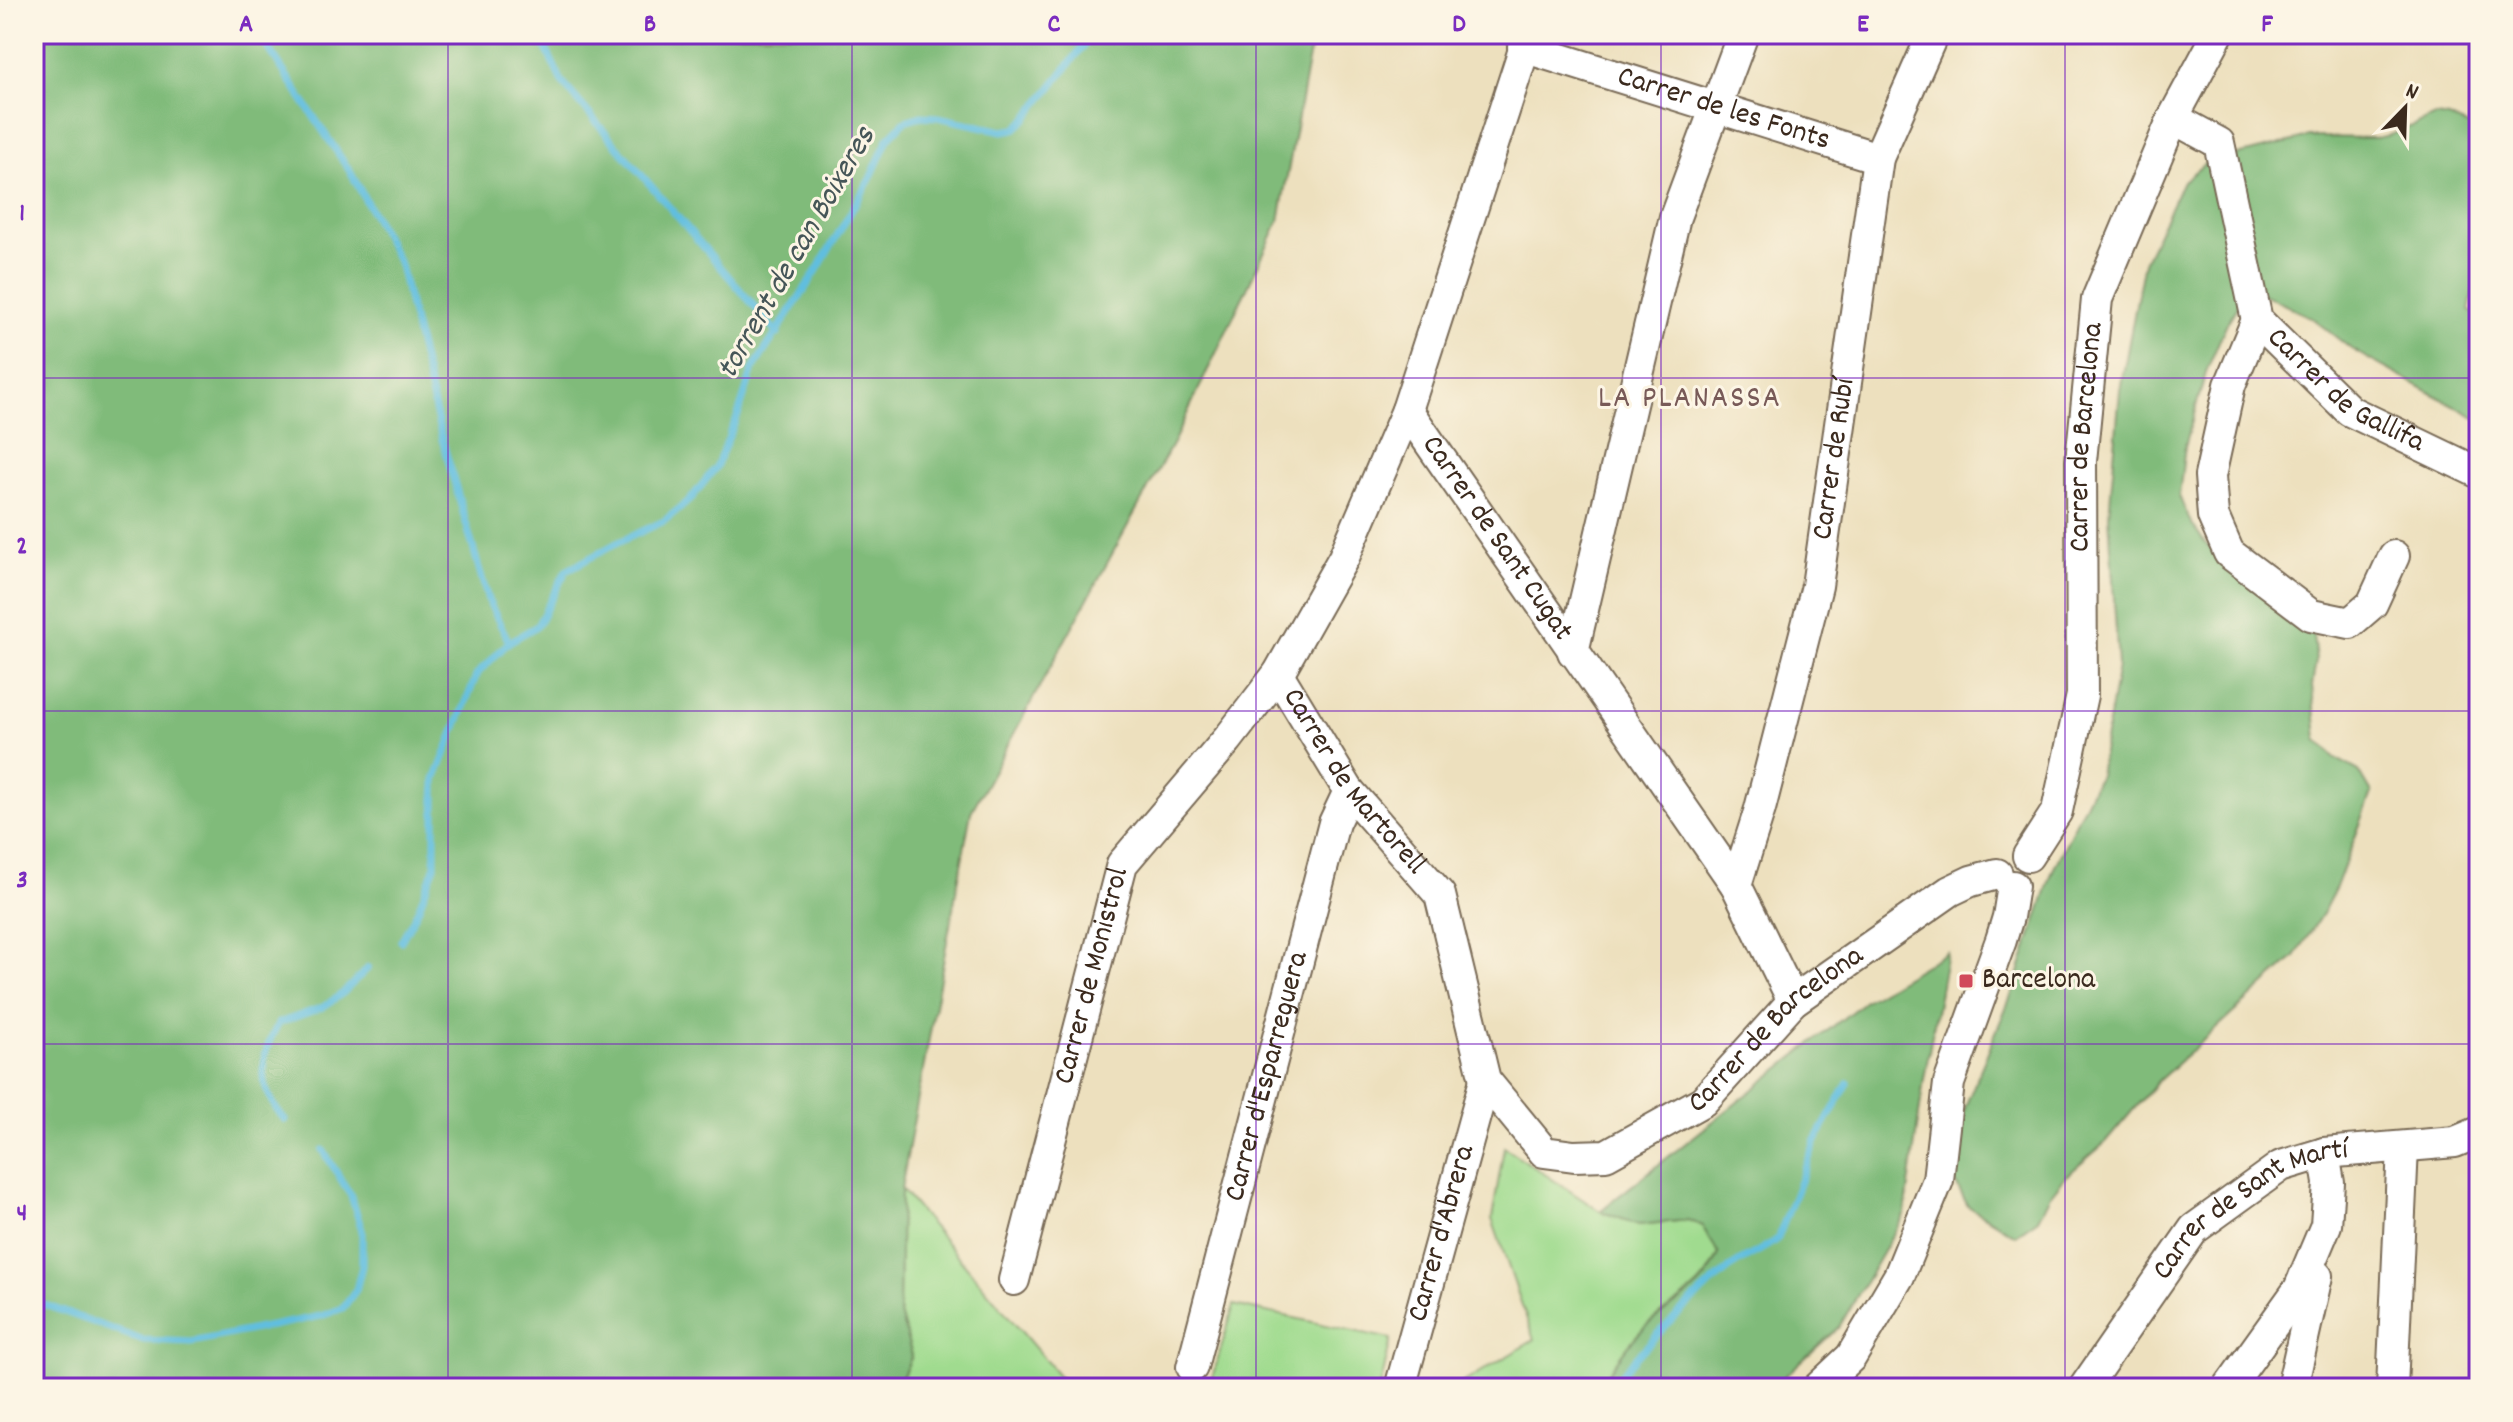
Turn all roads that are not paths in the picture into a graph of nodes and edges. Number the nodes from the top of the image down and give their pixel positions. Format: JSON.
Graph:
{"nodes":[{"id":1,"x":1743,"y":34,"type":"edge"},
{"id":2,"x":1933,"y":34,"type":"edge"},
{"id":3,"x":2218,"y":34,"type":"edge"},
{"id":4,"x":1526,"y":41,"type":"edge"},
{"id":5,"x":1717,"y":108,"type":"junction"},
{"id":6,"x":2173,"y":118,"type":"junction"},
{"id":7,"x":1878,"y":158,"type":"junction"},
{"id":8,"x":2257,"y":320,"type":"junction"},
{"id":9,"x":1407,"y":410,"type":"junction"},
{"id":10,"x":2479,"y":473,"type":"edge"},
{"id":11,"x":2394,"y":556,"type":"dead end"},
{"id":12,"x":1573,"y":652,"type":"junction"},
{"id":13,"x":1278,"y":674,"type":"junction"},
{"id":14,"x":1349,"y":791,"type":"junction"},
{"id":15,"x":2005,"y":880,"type":"junction"},
{"id":16,"x":1736,"y":885,"type":"junction"},
{"id":17,"x":1793,"y":1001,"type":"junction"},
{"id":18,"x":1485,"y":1080,"type":"junction"},
{"id":19,"x":2479,"y":1132,"type":"edge"},
{"id":20,"x":2403,"y":1147,"type":"junction"},
{"id":21,"x":1544,"y":1152,"type":"joint"},
{"id":22,"x":2324,"y":1153,"type":"junction"},
{"id":23,"x":2309,"y":1266,"type":"junction"},
{"id":24,"x":1014,"y":1280,"type":"dead end"},
{"id":25,"x":1192,"y":1367,"type":"dead end"},
{"id":26,"x":1400,"y":1388,"type":"edge"},
{"id":27,"x":1818,"y":1388,"type":"edge"},
{"id":28,"x":2084,"y":1388,"type":"edge"},
{"id":29,"x":2228,"y":1388,"type":"edge"},
{"id":30,"x":2292,"y":1388,"type":"edge"},
{"id":31,"x":2392,"y":1388,"type":"edge"}],
"edges":[{"from":1,"to":5,"type":"street"},
{"from":2,"to":7,"type":"street","name":"Carrer de Rubí"},
{"from":3,"to":6,"type":"street","name":"Carrer de Barcelona"},
{"from":4,"to":5,"type":"street","name":"Carrer de les Fonts"},
{"from":4,"to":9,"type":"street","name":"Carrer de Sant Cugat"},
{"from":5,"to":7,"type":"street","name":"Carrer de les Fonts"},
{"from":5,"to":12,"type":"street"},
{"from":6,"to":8,"type":"street","name":"Carrer de Gallifa"},
{"from":6,"to":15,"type":"street","name":"Carrer de Barcelona"},
{"from":7,"to":16,"type":"street","name":"Carrer de Rubí"},
{"from":8,"to":10,"type":"street","name":"Carrer de Gallifa"},
{"from":8,"to":11,"type":"street"},
{"from":9,"to":12,"type":"street","name":"Carrer de Sant Cugat"},
{"from":9,"to":13,"type":"street","name":"Carrer de Martorell"},
{"from":12,"to":16,"type":"street","name":"Carrer de Sant Cugat"},
{"from":13,"to":14,"type":"street","name":"Carrer de Martorell"},
{"from":13,"to":24,"type":"street","name":"Carrer de Monistrol"},
{"from":14,"to":18,"type":"street","name":"Carrer de Martorell"},
{"from":14,"to":25,"type":"street","name":"Carrer d'Esparreguera"},
{"from":15,"to":17,"type":"street","name":"Carrer de Barcelona"},
{"from":15,"to":27,"type":"street"},
{"from":16,"to":17,"type":"street","name":"Carrer de Sant Cugat"},
{"from":17,"to":21,"type":"street","name":"Carrer de Barcelona"},
{"from":18,"to":21,"type":"street","name":"Carrer de Martorell"},
{"from":18,"to":26,"type":"street","name":"Carrer d'Abrera"},
{"from":19,"to":20,"type":"street","name":"Carrer de Sant Martí"},
{"from":20,"to":22,"type":"street","name":"Carrer de Sant Martí"},
{"from":20,"to":31,"type":"street"},
{"from":22,"to":23,"type":"street"},
{"from":22,"to":28,"type":"street","name":"Carrer de Sant Martí"},
{"from":23,"to":29,"type":"street"},
{"from":23,"to":30,"type":"street"}]}
